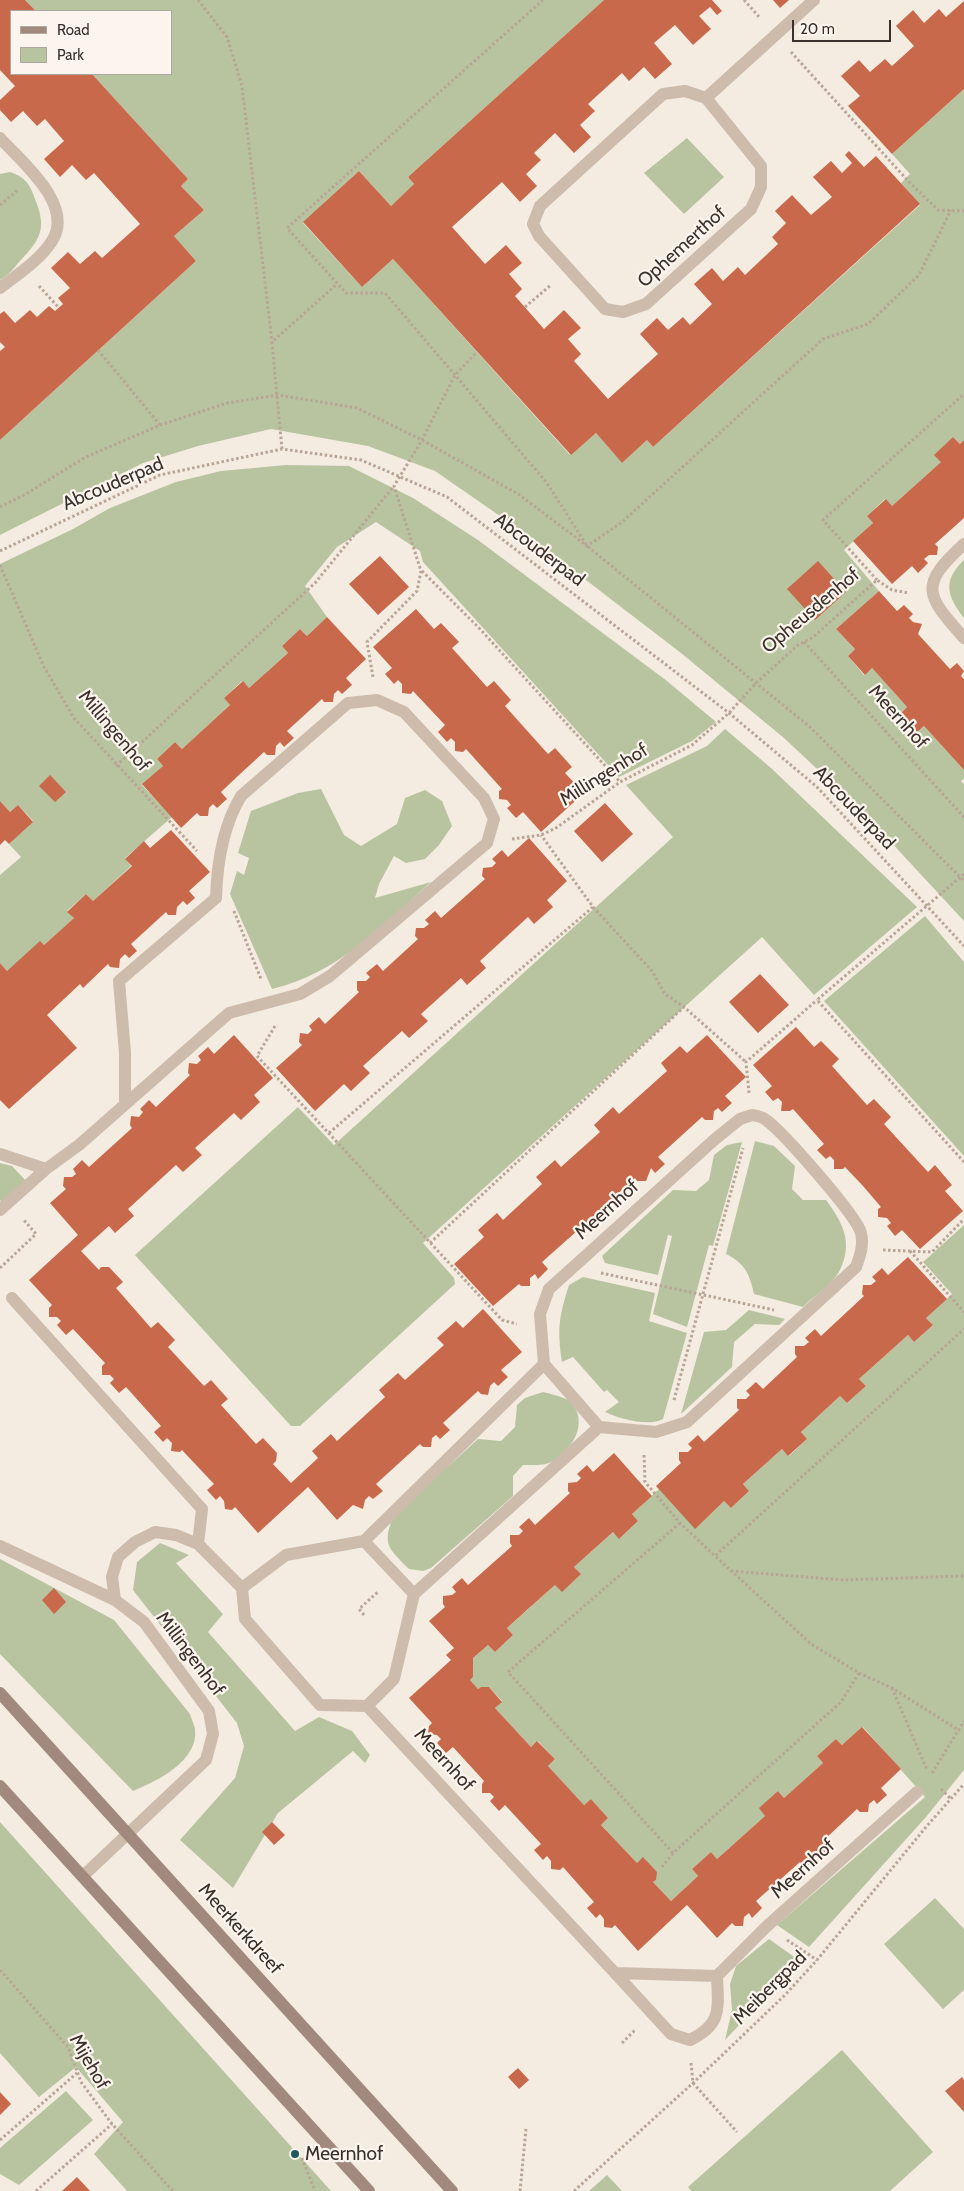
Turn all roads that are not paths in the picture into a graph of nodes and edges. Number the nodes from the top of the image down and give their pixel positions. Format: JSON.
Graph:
{"nodes":[{"id":1,"x":814,"y":0,"type":"edge"},
{"id":2,"x":706,"y":98,"type":"junction"},
{"id":3,"x":0,"y":138,"type":"edge"},
{"id":4,"x":0,"y":288,"type":"edge"},
{"id":5,"x":964,"y":544,"type":"edge"},
{"id":6,"x":964,"y":638,"type":"edge"},
{"id":7,"x":125,"y":1104,"type":"junction"},
{"id":8,"x":0,"y":1154,"type":"edge"},
{"id":9,"x":46,"y":1169,"type":"junction"},
{"id":10,"x":5,"y":1206,"type":"edge"},
{"id":11,"x":12,"y":1298,"type":"dead end"},
{"id":12,"x":544,"y":1364,"type":"junction"},
{"id":13,"x":599,"y":1428,"type":"junction"},
{"id":14,"x":364,"y":1540,"type":"junction"},
{"id":15,"x":198,"y":1544,"type":"junction"},
{"id":16,"x":0,"y":1546,"type":"edge"},
{"id":17,"x":242,"y":1588,"type":"junction"},
{"id":18,"x":414,"y":1594,"type":"junction"},
{"id":19,"x":114,"y":1600,"type":"junction"},
{"id":20,"x":0,"y":1693,"type":"edge"},
{"id":21,"x":367,"y":1706,"type":"junction"},
{"id":22,"x":0,"y":1786,"type":"edge"},
{"id":23,"x":917,"y":1792,"type":"road end"},
{"id":24,"x":128,"y":1832,"type":"junction"},
{"id":25,"x":83,"y":1876,"type":"junction"},
{"id":26,"x":615,"y":1972,"type":"junction"},
{"id":27,"x":716,"y":1976,"type":"junction"},
{"id":28,"x":369,"y":2191,"type":"edge"},
{"id":29,"x":452,"y":2191,"type":"edge"}],
"edges":[{"from":1,"to":2,"type":"street"},
{"from":2,"to":2,"type":"street","name":"Ophemerthof"},
{"from":3,"to":4,"type":"street"},
{"from":5,"to":6,"type":"street"},
{"from":7,"to":7,"type":"street"},
{"from":7,"to":9,"type":"street"},
{"from":8,"to":9,"type":"street"},
{"from":9,"to":10,"type":"street"},
{"from":11,"to":15,"type":"street"},
{"from":12,"to":13,"type":"street"},
{"from":12,"to":13,"type":"street","name":"Meernhof"},
{"from":12,"to":14,"type":"street"},
{"from":13,"to":18,"type":"street"},
{"from":14,"to":17,"type":"street"},
{"from":14,"to":18,"type":"street"},
{"from":15,"to":17,"type":"street"},
{"from":15,"to":19,"type":"street"},
{"from":16,"to":19,"type":"street","name":"Millingenhof"},
{"from":17,"to":21,"type":"street"},
{"from":18,"to":21,"type":"street"},
{"from":19,"to":24,"type":"street","name":"Millingenhof"},
{"from":20,"to":24,"type":"main road","name":"Meerkerkdreef"},
{"from":21,"to":26,"type":"street","name":"Meernhof"},
{"from":22,"to":25,"type":"main road"},
{"from":23,"to":27,"type":"street","name":"Meernhof"},
{"from":24,"to":25,"type":"street","name":"Millingenhof"},
{"from":24,"to":29,"type":"main road","name":"Meerkerkdreef"},
{"from":25,"to":28,"type":"main road"},
{"from":26,"to":27,"type":"street"},
{"from":26,"to":27,"type":"street","name":"Meernhof"}]}
